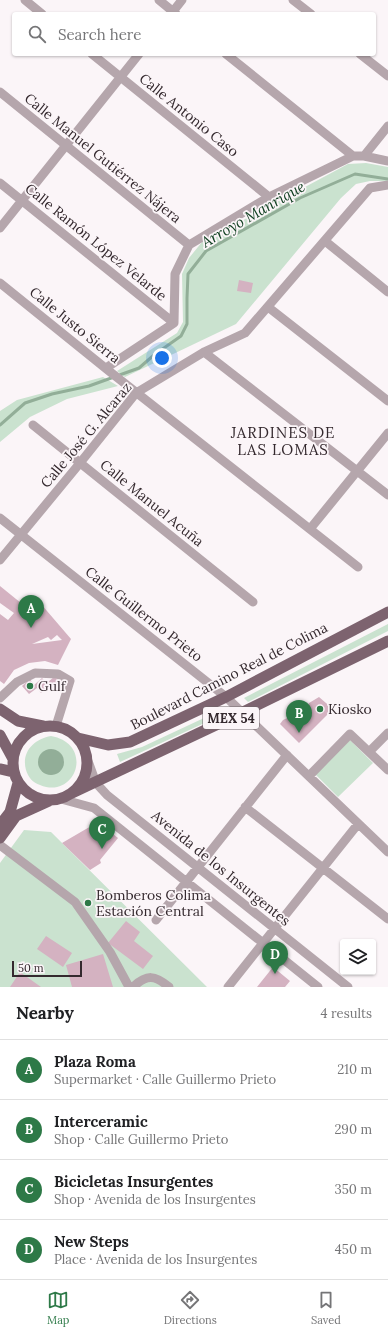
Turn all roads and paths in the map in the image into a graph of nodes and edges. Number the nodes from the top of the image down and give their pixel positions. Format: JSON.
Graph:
{"nodes":[{"id":1,"x":25,"y":0,"type":"edge"},
{"id":2,"x":159,"y":0,"type":"edge"},
{"id":3,"x":182,"y":0,"type":"edge"},
{"id":4,"x":293,"y":0,"type":"edge"},
{"id":5,"x":40,"y":12,"type":"edge"},
{"id":6,"x":173,"y":12,"type":"edge"},
{"id":7,"x":175,"y":12,"type":"edge"},
{"id":8,"x":308,"y":12,"type":"edge"},
{"id":9,"x":95,"y":56,"type":"edge"},
{"id":10,"x":137,"y":56,"type":"edge"},
{"id":11,"x":228,"y":56,"type":"edge"},
{"id":12,"x":363,"y":56,"type":"edge"},
{"id":13,"x":388,"y":76,"type":"edge"},
{"id":14,"x":121,"y":77,"type":"junction"},
{"id":15,"x":0,"y":92,"type":"edge"},
{"id":16,"x":388,"y":126,"type":"edge"},
{"id":17,"x":66,"y":146,"type":"junction"},
{"id":18,"x":353,"y":156,"type":"junction"},
{"id":19,"x":364,"y":156,"type":"junction"},
{"id":20,"x":388,"y":161,"type":"edge"},
{"id":21,"x":0,"y":183,"type":"edge"},
{"id":22,"x":384,"y":186,"type":"edge"},
{"id":23,"x":269,"y":197,"type":"junction"},
{"id":24,"x":22,"y":201,"type":"junction"},
{"id":25,"x":0,"y":228,"type":"edge"},
{"id":26,"x":324,"y":241,"type":"junction"},
{"id":27,"x":189,"y":245,"type":"junction"},
{"id":28,"x":0,"y":283,"type":"edge"},
{"id":29,"x":388,"y":292,"type":"edge"},
{"id":30,"x":268,"y":307,"type":"junction"},
{"id":31,"x":174,"y":323,"type":"junction"},
{"id":32,"x":204,"y":352,"type":"junction"},
{"id":33,"x":108,"y":370,"type":"junction"},
{"id":34,"x":136,"y":393,"type":"junction"},
{"id":35,"x":388,"y":401,"type":"edge"},
{"id":36,"x":33,"y":425,"type":"dead end"},
{"id":37,"x":388,"y":433,"type":"edge"},
{"id":38,"x":80,"y":463,"type":"junction"},
{"id":39,"x":357,"y":470,"type":"junction"},
{"id":40,"x":388,"y":495,"type":"edge"},
{"id":41,"x":0,"y":518,"type":"edge"},
{"id":42,"x":310,"y":529,"type":"junction"},
{"id":43,"x":21,"y":534,"type":"junction"},
{"id":44,"x":0,"y":560,"type":"edge"},
{"id":45,"x":358,"y":567,"type":"dead end"},
{"id":46,"x":253,"y":602,"type":"dead end"},
{"id":47,"x":388,"y":612,"type":"edge"},
{"id":48,"x":388,"y":641,"type":"edge"},
{"id":49,"x":226,"y":697,"type":"junction"},
{"id":50,"x":0,"y":698,"type":"edge"},
{"id":51,"x":0,"y":709,"type":"edge"},
{"id":52,"x":242,"y":713,"type":"junction"},
{"id":53,"x":44,"y":726,"type":"junction"},
{"id":54,"x":56,"y":726,"type":"junction"},
{"id":55,"x":388,"y":733,"type":"edge"},
{"id":56,"x":0,"y":735,"type":"edge"},
{"id":57,"x":23,"y":738,"type":"junction"},
{"id":58,"x":78,"y":738,"type":"junction"},
{"id":59,"x":3,"y":748,"type":"edge"},
{"id":60,"x":369,"y":752,"type":"junction"},
{"id":61,"x":287,"y":755,"type":"junction"},
{"id":62,"x":13,"y":760,"type":"junction"},
{"id":63,"x":88,"y":761,"type":"junction"},
{"id":64,"x":0,"y":769,"type":"edge"},
{"id":65,"x":388,"y":770,"type":"edge"},
{"id":66,"x":14,"y":772,"type":"junction"},
{"id":67,"x":308,"y":776,"type":"junction"},
{"id":68,"x":18,"y":783,"type":"junction"},
{"id":69,"x":96,"y":783,"type":"junction"},
{"id":70,"x":72,"y":793,"type":"junction"},
{"id":71,"x":61,"y":799,"type":"junction"},
{"id":72,"x":49,"y":801,"type":"junction"},
{"id":73,"x":245,"y":807,"type":"junction"},
{"id":74,"x":358,"y":824,"type":"junction"},
{"id":75,"x":0,"y":825,"type":"edge"},
{"id":76,"x":0,"y":838,"type":"edge"},
{"id":77,"x":0,"y":845,"type":"edge"},
{"id":78,"x":388,"y":852,"type":"edge"},
{"id":79,"x":197,"y":868,"type":"junction"},
{"id":80,"x":323,"y":868,"type":"junction"},
{"id":81,"x":186,"y":882,"type":"junction"},
{"id":82,"x":388,"y":919,"type":"edge"},
{"id":83,"x":156,"y":920,"type":"dead end"},
{"id":84,"x":274,"y":929,"type":"junction"},
{"id":85,"x":263,"y":943,"type":"junction"},
{"id":86,"x":129,"y":987,"type":"edge"},
{"id":87,"x":134,"y":987,"type":"edge"},
{"id":88,"x":169,"y":987,"type":"edge"},
{"id":89,"x":228,"y":987,"type":"edge"},
{"id":90,"x":318,"y":987,"type":"edge"},
{"id":91,"x":348,"y":987,"type":"edge"}],
"edges":[{"from":1,"to":5,"type":"street"},
{"from":2,"to":6,"type":"street"},
{"from":3,"to":7,"type":"street"},
{"from":4,"to":8,"type":"street"},
{"from":9,"to":14,"type":"street","name":"Calle Antonio Caso"},
{"from":10,"to":14,"type":"street"},
{"from":11,"to":18,"type":"street"},
{"from":12,"to":13,"type":"street"},
{"from":14,"to":17,"type":"street"},
{"from":14,"to":23,"type":"street","name":"Calle Antonio Caso"},
{"from":15,"to":17,"type":"street","name":"Calle Manuel Gutiérrez Nájera"},
{"from":16,"to":19,"type":"street"},
{"from":17,"to":24,"type":"street"},
{"from":17,"to":27,"type":"street","name":"Calle Manuel Gutiérrez Nájera"},
{"from":18,"to":19,"type":"street"},
{"from":18,"to":23,"type":"street"},
{"from":19,"to":20,"type":"street"},
{"from":21,"to":24,"type":"street","name":"Calle Ramón López Velarde"},
{"from":22,"to":26,"type":"street","name":"Calle José G. Alcaraz"},
{"from":23,"to":27,"type":"street"},
{"from":24,"to":25,"type":"street"},
{"from":24,"to":31,"type":"street","name":"Calle Ramón López Velarde"},
{"from":26,"to":29,"type":"street"},
{"from":26,"to":30,"type":"street","name":"Calle José G. Alcaraz"},
{"from":27,"to":31,"type":"street"},
{"from":28,"to":33,"type":"street","name":"Calle Justo Sierra"},
{"from":30,"to":32,"type":"street","name":"Calle José G. Alcaraz"},
{"from":30,"to":35,"type":"street"},
{"from":31,"to":33,"type":"street"},
{"from":32,"to":34,"type":"street","name":"Calle José G. Alcaraz"},
{"from":32,"to":39,"type":"street"},
{"from":33,"to":34,"type":"street","name":"Calle Justo Sierra"},
{"from":34,"to":38,"type":"street","name":"Calle José G. Alcaraz"},
{"from":34,"to":42,"type":"street","name":"Calle Justo Sierra"},
{"from":36,"to":38,"type":"street","name":"Calle Manuel Acuña"},
{"from":37,"to":39,"type":"street"},
{"from":38,"to":43,"type":"street","name":"Calle José G. Alcaraz"},
{"from":38,"to":46,"type":"street","name":"Calle Manuel Acuña"},
{"from":39,"to":40,"type":"street"},
{"from":39,"to":42,"type":"street"},
{"from":41,"to":43,"type":"street","name":"Calle Guillermo Prieto"},
{"from":42,"to":45,"type":"street","name":"Calle Justo Sierra"},
{"from":43,"to":44,"type":"street","name":"Calle José G. Alcaraz"},
{"from":43,"to":49,"type":"street","name":"Calle Guillermo Prieto"},
{"from":47,"to":49,"type":"main road","name":"Boulevard Camino Real de Colima","number":"MEX 54"},
{"from":48,"to":52,"type":"main road","number":"MEX 54"},
{"from":49,"to":52,"type":"street","name":"Calle Guillermo Prieto"},
{"from":49,"to":58,"type":"main road","name":"Boulevard Camino Real de Colima","number":"MEX 54"},
{"from":50,"to":54,"type":"street"},
{"from":51,"to":53,"type":"main road"},
{"from":52,"to":61,"type":"street","name":"Calle Guillermo Prieto"},
{"from":52,"to":69,"type":"main road","number":"MEX 54"},
{"from":53,"to":54,"type":"main road"},
{"from":53,"to":57,"type":"main road"},
{"from":54,"to":58,"type":"main road"},
{"from":55,"to":60,"type":"street"},
{"from":56,"to":59,"type":"main road"},
{"from":57,"to":59,"type":"main road"},
{"from":57,"to":62,"type":"main road"},
{"from":58,"to":63,"type":"main road"},
{"from":59,"to":62,"type":"main road"},
{"from":60,"to":65,"type":"street"},
{"from":60,"to":67,"type":"street"},
{"from":61,"to":67,"type":"street","name":"Calle Guillermo Prieto"},
{"from":61,"to":73,"type":"street"},
{"from":62,"to":66,"type":"main road"},
{"from":63,"to":69,"type":"street","name":"Avenida de los Insurgentes"},
{"from":63,"to":70,"type":"main road"},
{"from":64,"to":66,"type":"main road"},
{"from":66,"to":68,"type":"main road"},
{"from":67,"to":74,"type":"street","name":"Calle Guillermo Prieto"},
{"from":68,"to":72,"type":"main road"},
{"from":68,"to":75,"type":"main road"},
{"from":69,"to":70,"type":"main road","number":"MEX 54"},
{"from":69,"to":79,"type":"street","name":"Avenida de los Insurgentes"},
{"from":70,"to":71,"type":"main road"},
{"from":71,"to":72,"type":"main road"},
{"from":71,"to":81,"type":"street"},
{"from":72,"to":76,"type":"main road"},
{"from":73,"to":79,"type":"street"},
{"from":73,"to":80,"type":"street"},
{"from":74,"to":78,"type":"street","name":"Calle Guillermo Prieto"},
{"from":74,"to":80,"type":"street"},
{"from":77,"to":86,"type":"street"},
{"from":79,"to":81,"type":"street"},
{"from":79,"to":84,"type":"street","name":"Avenida de los Insurgentes"},
{"from":80,"to":82,"type":"street"},
{"from":80,"to":84,"type":"street"},
{"from":81,"to":83,"type":"street"},
{"from":81,"to":85,"type":"street"},
{"from":84,"to":85,"type":"street"},
{"from":84,"to":91,"type":"street","name":"Avenida de los Insurgentes"},
{"from":85,"to":89,"type":"street"},
{"from":85,"to":90,"type":"street"},
{"from":87,"to":88,"type":"street"}]}
